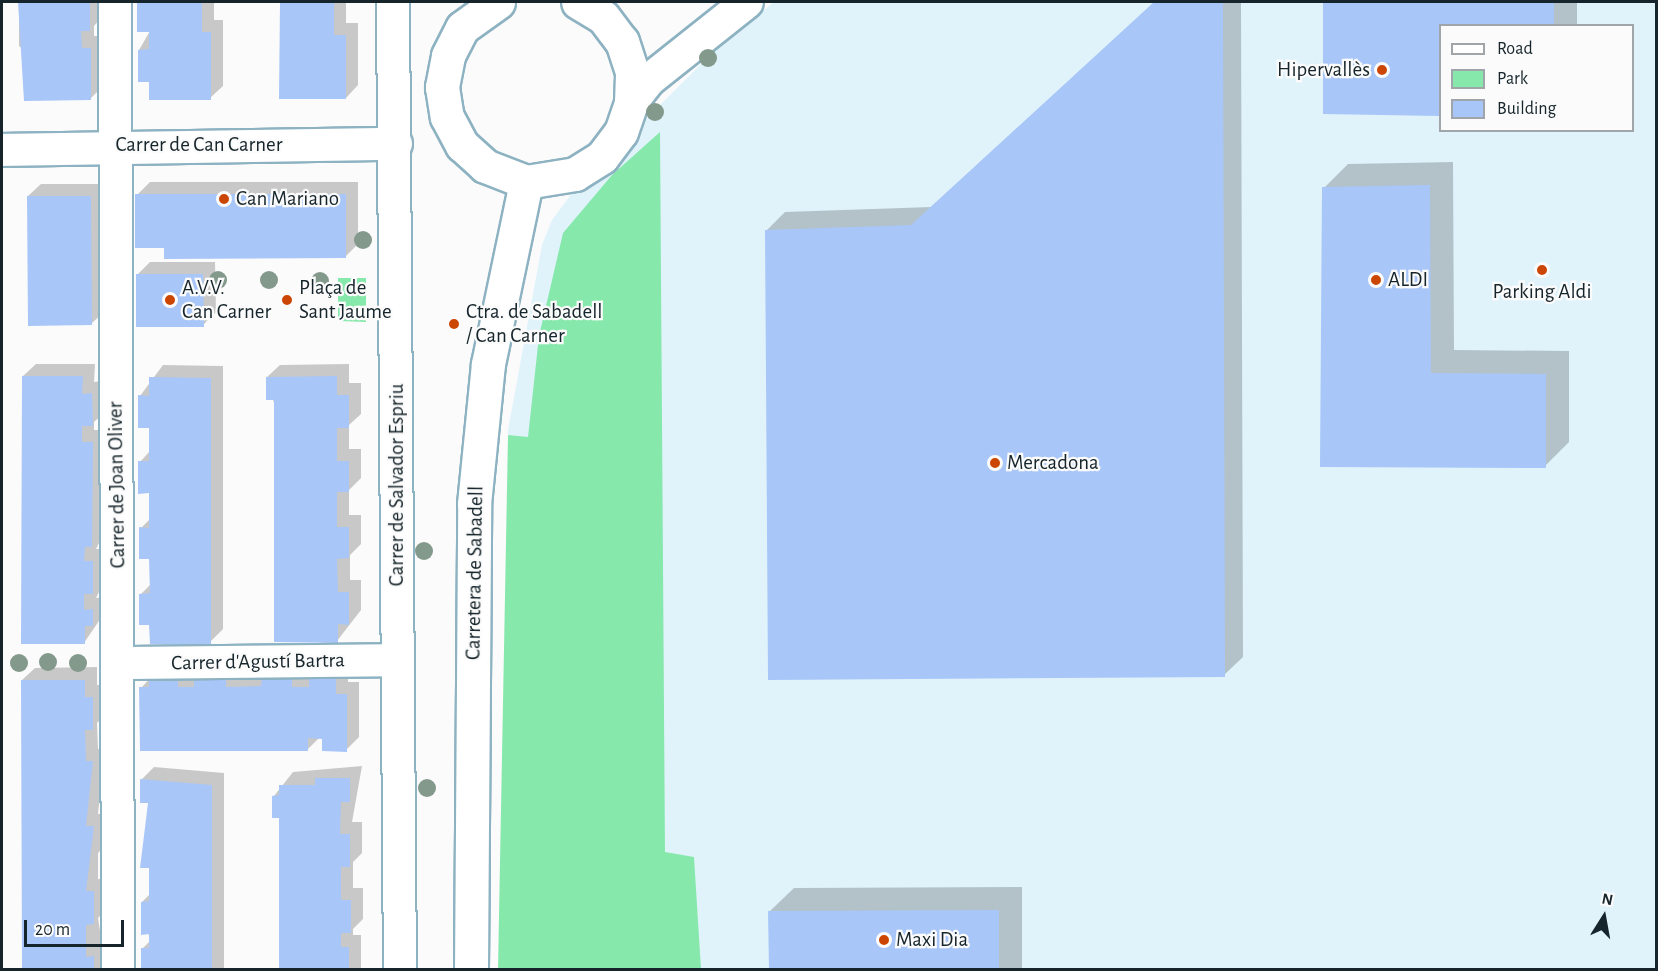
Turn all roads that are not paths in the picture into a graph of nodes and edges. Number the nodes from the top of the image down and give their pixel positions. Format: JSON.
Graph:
{"nodes":[{"id":1,"x":115,"y":2,"type":"edge"},
{"id":2,"x":393,"y":2,"type":"edge"},
{"id":3,"x":498,"y":2,"type":"edge"},
{"id":4,"x":747,"y":2,"type":"edge"},
{"id":5,"x":589,"y":3,"type":"edge"},
{"id":6,"x":631,"y":103,"type":"junction"},
{"id":7,"x":396,"y":144,"type":"junction"},
{"id":8,"x":113,"y":145,"type":"junction"},
{"id":9,"x":2,"y":150,"type":"edge"},
{"id":10,"x":526,"y":182,"type":"junction"},
{"id":11,"x":397,"y":660,"type":"junction"},
{"id":12,"x":120,"y":663,"type":"junction"},
{"id":13,"x":118,"y":969,"type":"edge"},
{"id":14,"x":400,"y":969,"type":"edge"},
{"id":15,"x":471,"y":969,"type":"edge"}],
"edges":[{"from":1,"to":8,"type":"street","name":"Carrer de Joan Oliver"},
{"from":2,"to":7,"type":"street","name":"Carrer de Salvador Espriu"},
{"from":3,"to":10,"type":"street"},
{"from":4,"to":6,"type":"street"},
{"from":5,"to":6,"type":"street"},
{"from":6,"to":10,"type":"street"},
{"from":7,"to":8,"type":"street","name":"Carrer de Can Carner"},
{"from":7,"to":11,"type":"street","name":"Carrer de Salvador Espriu"},
{"from":8,"to":9,"type":"street","name":"Carrer de Can Carner"},
{"from":8,"to":12,"type":"street","name":"Carrer de Joan Oliver"},
{"from":10,"to":15,"type":"street","name":"Carretera de Sabadell"},
{"from":11,"to":12,"type":"street","name":"Carrer d'Agustí Bartra"},
{"from":11,"to":14,"type":"street","name":"Carrer de Salvador Espriu"},
{"from":12,"to":13,"type":"street","name":"Carrer de Joan Oliver"}]}
